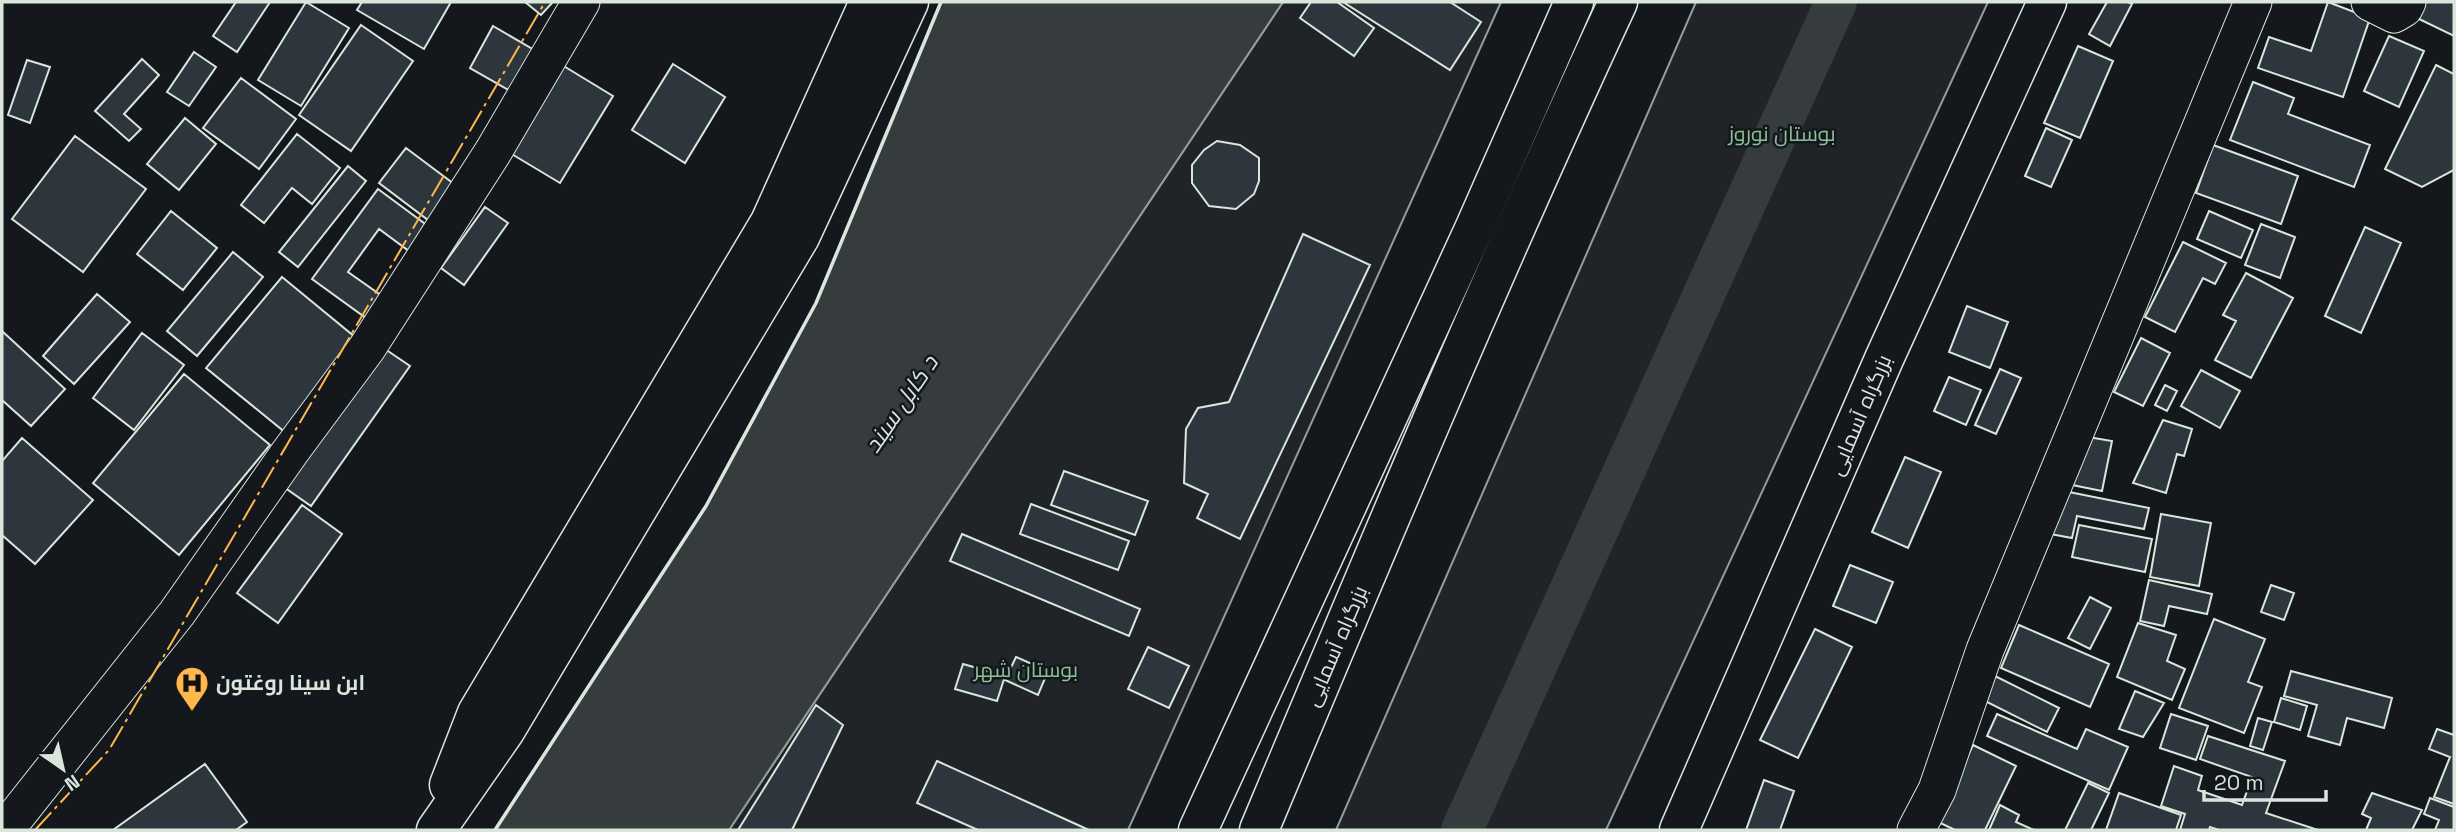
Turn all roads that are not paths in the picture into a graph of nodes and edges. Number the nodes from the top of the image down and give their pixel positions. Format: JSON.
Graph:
{"nodes":[{"id":1,"x":582,"y":2,"type":"edge"},
{"id":2,"x":869,"y":2,"type":"edge"},
{"id":3,"x":909,"y":2,"type":"edge"},
{"id":4,"x":1574,"y":2,"type":"edge"},
{"id":5,"x":1618,"y":2,"type":"edge"},
{"id":6,"x":2047,"y":2,"type":"edge"},
{"id":7,"x":2253,"y":2,"type":"edge"},
{"id":8,"x":2370,"y":2,"type":"edge"},
{"id":9,"x":2407,"y":2,"type":"edge"},
{"id":10,"x":5,"y":830,"type":"edge"},
{"id":11,"x":434,"y":830,"type":"edge"},
{"id":12,"x":1198,"y":830,"type":"edge"},
{"id":13,"x":1259,"y":830,"type":"edge"},
{"id":14,"x":1679,"y":830,"type":"edge"},
{"id":15,"x":1916,"y":830,"type":"edge"}],
"edges":[{"from":1,"to":10,"type":"street"},
{"from":2,"to":11,"type":"main road"},
{"from":3,"to":11,"type":"main road"},
{"from":4,"to":12,"type":"main road"},
{"from":5,"to":13,"type":"main road","name":"بزرگراه آسمایی"},
{"from":6,"to":14,"type":"main road","name":"بزرگراه آسمایی"},
{"from":7,"to":15,"type":"street"},
{"from":8,"to":9,"type":"street"}]}
